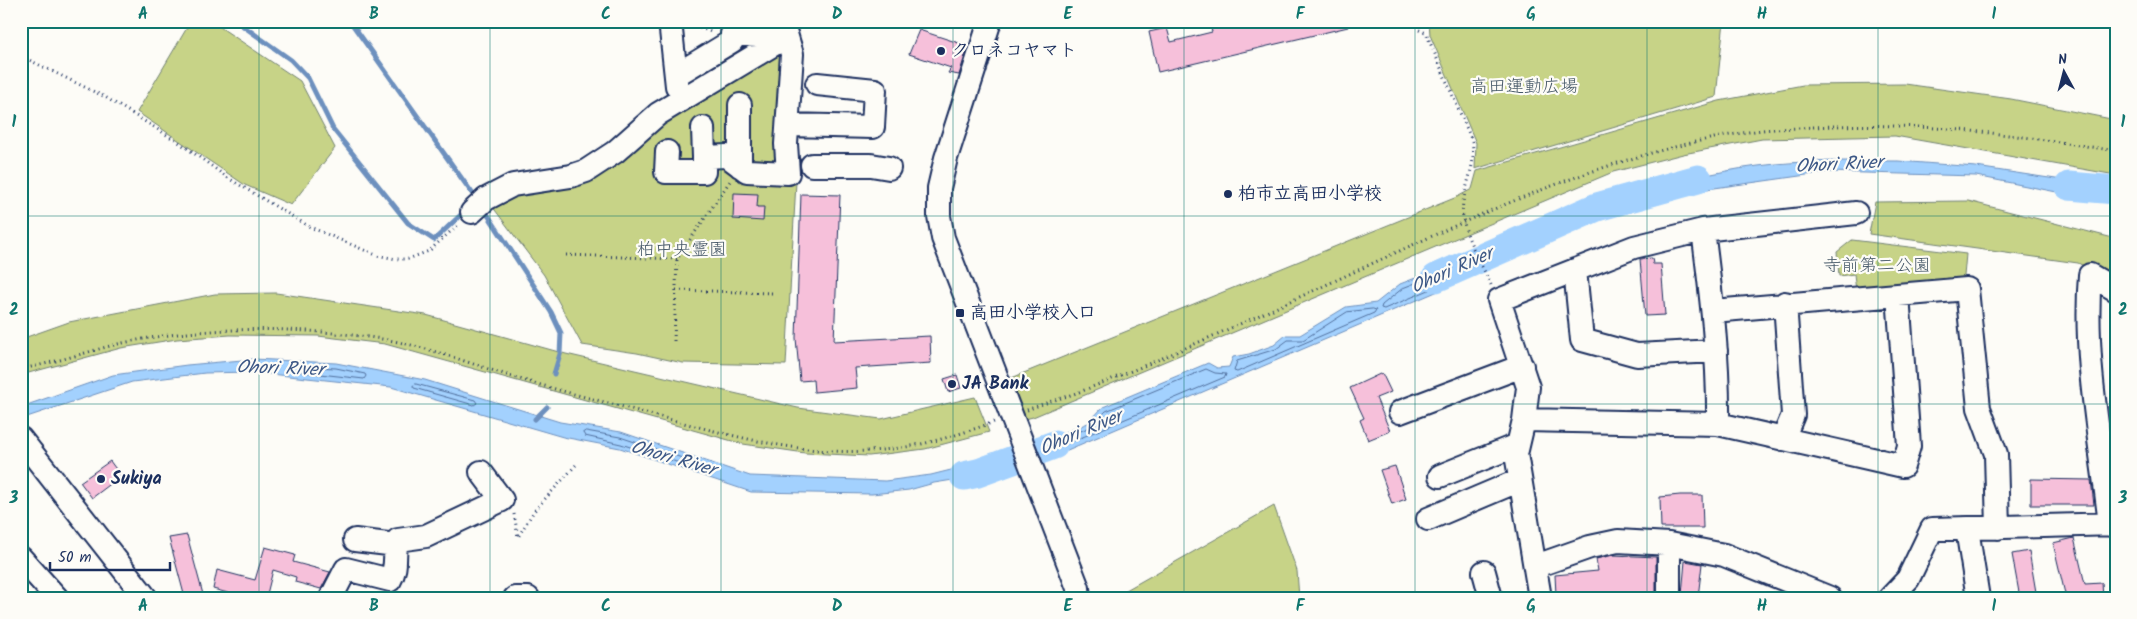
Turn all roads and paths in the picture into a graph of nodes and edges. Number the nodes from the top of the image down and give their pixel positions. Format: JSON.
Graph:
{"nodes":[{"id":1,"x":670,"y":21,"type":"edge"},
{"id":2,"x":990,"y":21,"type":"edge"},
{"id":3,"x":787,"y":29,"type":"edge"},
{"id":4,"x":736,"y":30,"type":"edge"},
{"id":5,"x":1419,"y":30,"type":"dead end"},
{"id":6,"x":21,"y":56,"type":"edge"},
{"id":7,"x":817,"y":84,"type":"dead end"},
{"id":8,"x":740,"y":105,"type":"dead end"},
{"id":9,"x":788,"y":125,"type":"junction"},
{"id":10,"x":703,"y":128,"type":"dead end"},
{"id":11,"x":873,"y":128,"type":"junction"},
{"id":12,"x":2116,"y":151,"type":"edge"},
{"id":13,"x":667,"y":152,"type":"dead end"},
{"id":14,"x":704,"y":156,"type":"junction"},
{"id":15,"x":812,"y":164,"type":"dead end"},
{"id":16,"x":740,"y":166,"type":"junction"},
{"id":17,"x":479,"y":205,"type":"joint"},
{"id":18,"x":1856,"y":213,"type":"dead end"},
{"id":19,"x":1463,"y":222,"type":"junction"},
{"id":20,"x":1703,"y":230,"type":"junction"},
{"id":21,"x":566,"y":255,"type":"dead end"},
{"id":22,"x":677,"y":259,"type":"junction"},
{"id":23,"x":1575,"y":270,"type":"junction"},
{"id":24,"x":1493,"y":289,"type":"dead end"},
{"id":25,"x":676,"y":290,"type":"junction"},
{"id":26,"x":2116,"y":290,"type":"edge"},
{"id":27,"x":773,"y":293,"type":"dead end"},
{"id":28,"x":1898,"y":295,"type":"junction"},
{"id":29,"x":1785,"y":304,"type":"junction"},
{"id":30,"x":1714,"y":311,"type":"junction"},
{"id":31,"x":674,"y":341,"type":"dead end"},
{"id":32,"x":1716,"y":351,"type":"junction"},
{"id":33,"x":1522,"y":366,"type":"junction"},
{"id":34,"x":21,"y":369,"type":"edge"},
{"id":35,"x":1400,"y":412,"type":"dead end"},
{"id":36,"x":1012,"y":420,"type":"junction"},
{"id":37,"x":1524,"y":420,"type":"junction"},
{"id":38,"x":1718,"y":424,"type":"junction"},
{"id":39,"x":1783,"y":439,"type":"junction"},
{"id":40,"x":22,"y":440,"type":"edge"},
{"id":41,"x":1517,"y":445,"type":"junction"},
{"id":42,"x":576,"y":465,"type":"dead end"},
{"id":43,"x":481,"y":472,"type":"dead end"},
{"id":44,"x":1440,"y":476,"type":"dead end"},
{"id":45,"x":1520,"y":480,"type":"junction"},
{"id":46,"x":502,"y":500,"type":"junction"},
{"id":47,"x":1428,"y":519,"type":"dead end"},
{"id":48,"x":2113,"y":525,"type":"edge"},
{"id":49,"x":1998,"y":528,"type":"junction"},
{"id":50,"x":1967,"y":529,"type":"junction"},
{"id":51,"x":355,"y":540,"type":"dead end"},
{"id":52,"x":1669,"y":544,"type":"junction"},
{"id":53,"x":396,"y":545,"type":"junction"},
{"id":54,"x":21,"y":558,"type":"edge"},
{"id":55,"x":1536,"y":566,"type":"junction"},
{"id":56,"x":1484,"y":572,"type":"dead end"},
{"id":57,"x":1538,"y":597,"type":"edge"},
{"id":58,"x":58,"y":598,"type":"edge"},
{"id":59,"x":146,"y":598,"type":"edge"},
{"id":60,"x":331,"y":598,"type":"edge"},
{"id":61,"x":515,"y":598,"type":"edge"},
{"id":62,"x":528,"y":598,"type":"edge"},
{"id":63,"x":1079,"y":598,"type":"edge"},
{"id":64,"x":1491,"y":598,"type":"edge"},
{"id":65,"x":1669,"y":598,"type":"edge"},
{"id":66,"x":1830,"y":598,"type":"edge"},
{"id":67,"x":1890,"y":598,"type":"edge"},
{"id":68,"x":1978,"y":598,"type":"edge"}],
"edges":[{"from":1,"to":4,"type":"street"},
{"from":2,"to":36,"type":"street"},
{"from":3,"to":4,"type":"street"},
{"from":3,"to":9,"type":"street"},
{"from":3,"to":17,"type":"street"},
{"from":5,"to":19,"type":"path"},
{"from":6,"to":17,"type":"path"},
{"from":7,"to":11,"type":"street"},
{"from":8,"to":16,"type":"street"},
{"from":9,"to":11,"type":"street"},
{"from":9,"to":16,"type":"street"},
{"from":10,"to":14,"type":"street"},
{"from":11,"to":15,"type":"street"},
{"from":12,"to":19,"type":"path"},
{"from":13,"to":14,"type":"street"},
{"from":14,"to":16,"type":"street"},
{"from":16,"to":22,"type":"path"},
{"from":18,"to":20,"type":"street"},
{"from":19,"to":24,"type":"path"},
{"from":19,"to":36,"type":"path"},
{"from":20,"to":23,"type":"street"},
{"from":20,"to":30,"type":"street"},
{"from":21,"to":22,"type":"path"},
{"from":22,"to":25,"type":"path"},
{"from":23,"to":32,"type":"street"},
{"from":23,"to":33,"type":"street"},
{"from":25,"to":27,"type":"path"},
{"from":25,"to":31,"type":"path"},
{"from":26,"to":48,"type":"street"},
{"from":28,"to":29,"type":"street"},
{"from":28,"to":39,"type":"street"},
{"from":28,"to":49,"type":"street"},
{"from":29,"to":30,"type":"street"},
{"from":29,"to":39,"type":"street"},
{"from":30,"to":32,"type":"street"},
{"from":32,"to":38,"type":"street"},
{"from":33,"to":35,"type":"street"},
{"from":33,"to":37,"type":"street"},
{"from":34,"to":36,"type":"path"},
{"from":36,"to":63,"type":"street"},
{"from":37,"to":38,"type":"street"},
{"from":37,"to":41,"type":"street"},
{"from":38,"to":39,"type":"street"},
{"from":40,"to":59,"type":"street"},
{"from":41,"to":44,"type":"street"},
{"from":41,"to":45,"type":"street"},
{"from":42,"to":46,"type":"path"},
{"from":43,"to":46,"type":"street"},
{"from":45,"to":47,"type":"street"},
{"from":45,"to":55,"type":"street"},
{"from":46,"to":53,"type":"street"},
{"from":48,"to":49,"type":"street"},
{"from":49,"to":50,"type":"street"},
{"from":50,"to":67,"type":"street"},
{"from":50,"to":68,"type":"street"},
{"from":51,"to":53,"type":"street"},
{"from":52,"to":55,"type":"street"},
{"from":52,"to":65,"type":"street"},
{"from":52,"to":66,"type":"street"},
{"from":53,"to":60,"type":"street"},
{"from":54,"to":58,"type":"street"},
{"from":55,"to":57,"type":"street"},
{"from":56,"to":64,"type":"street"},
{"from":61,"to":62,"type":"street"}]}
